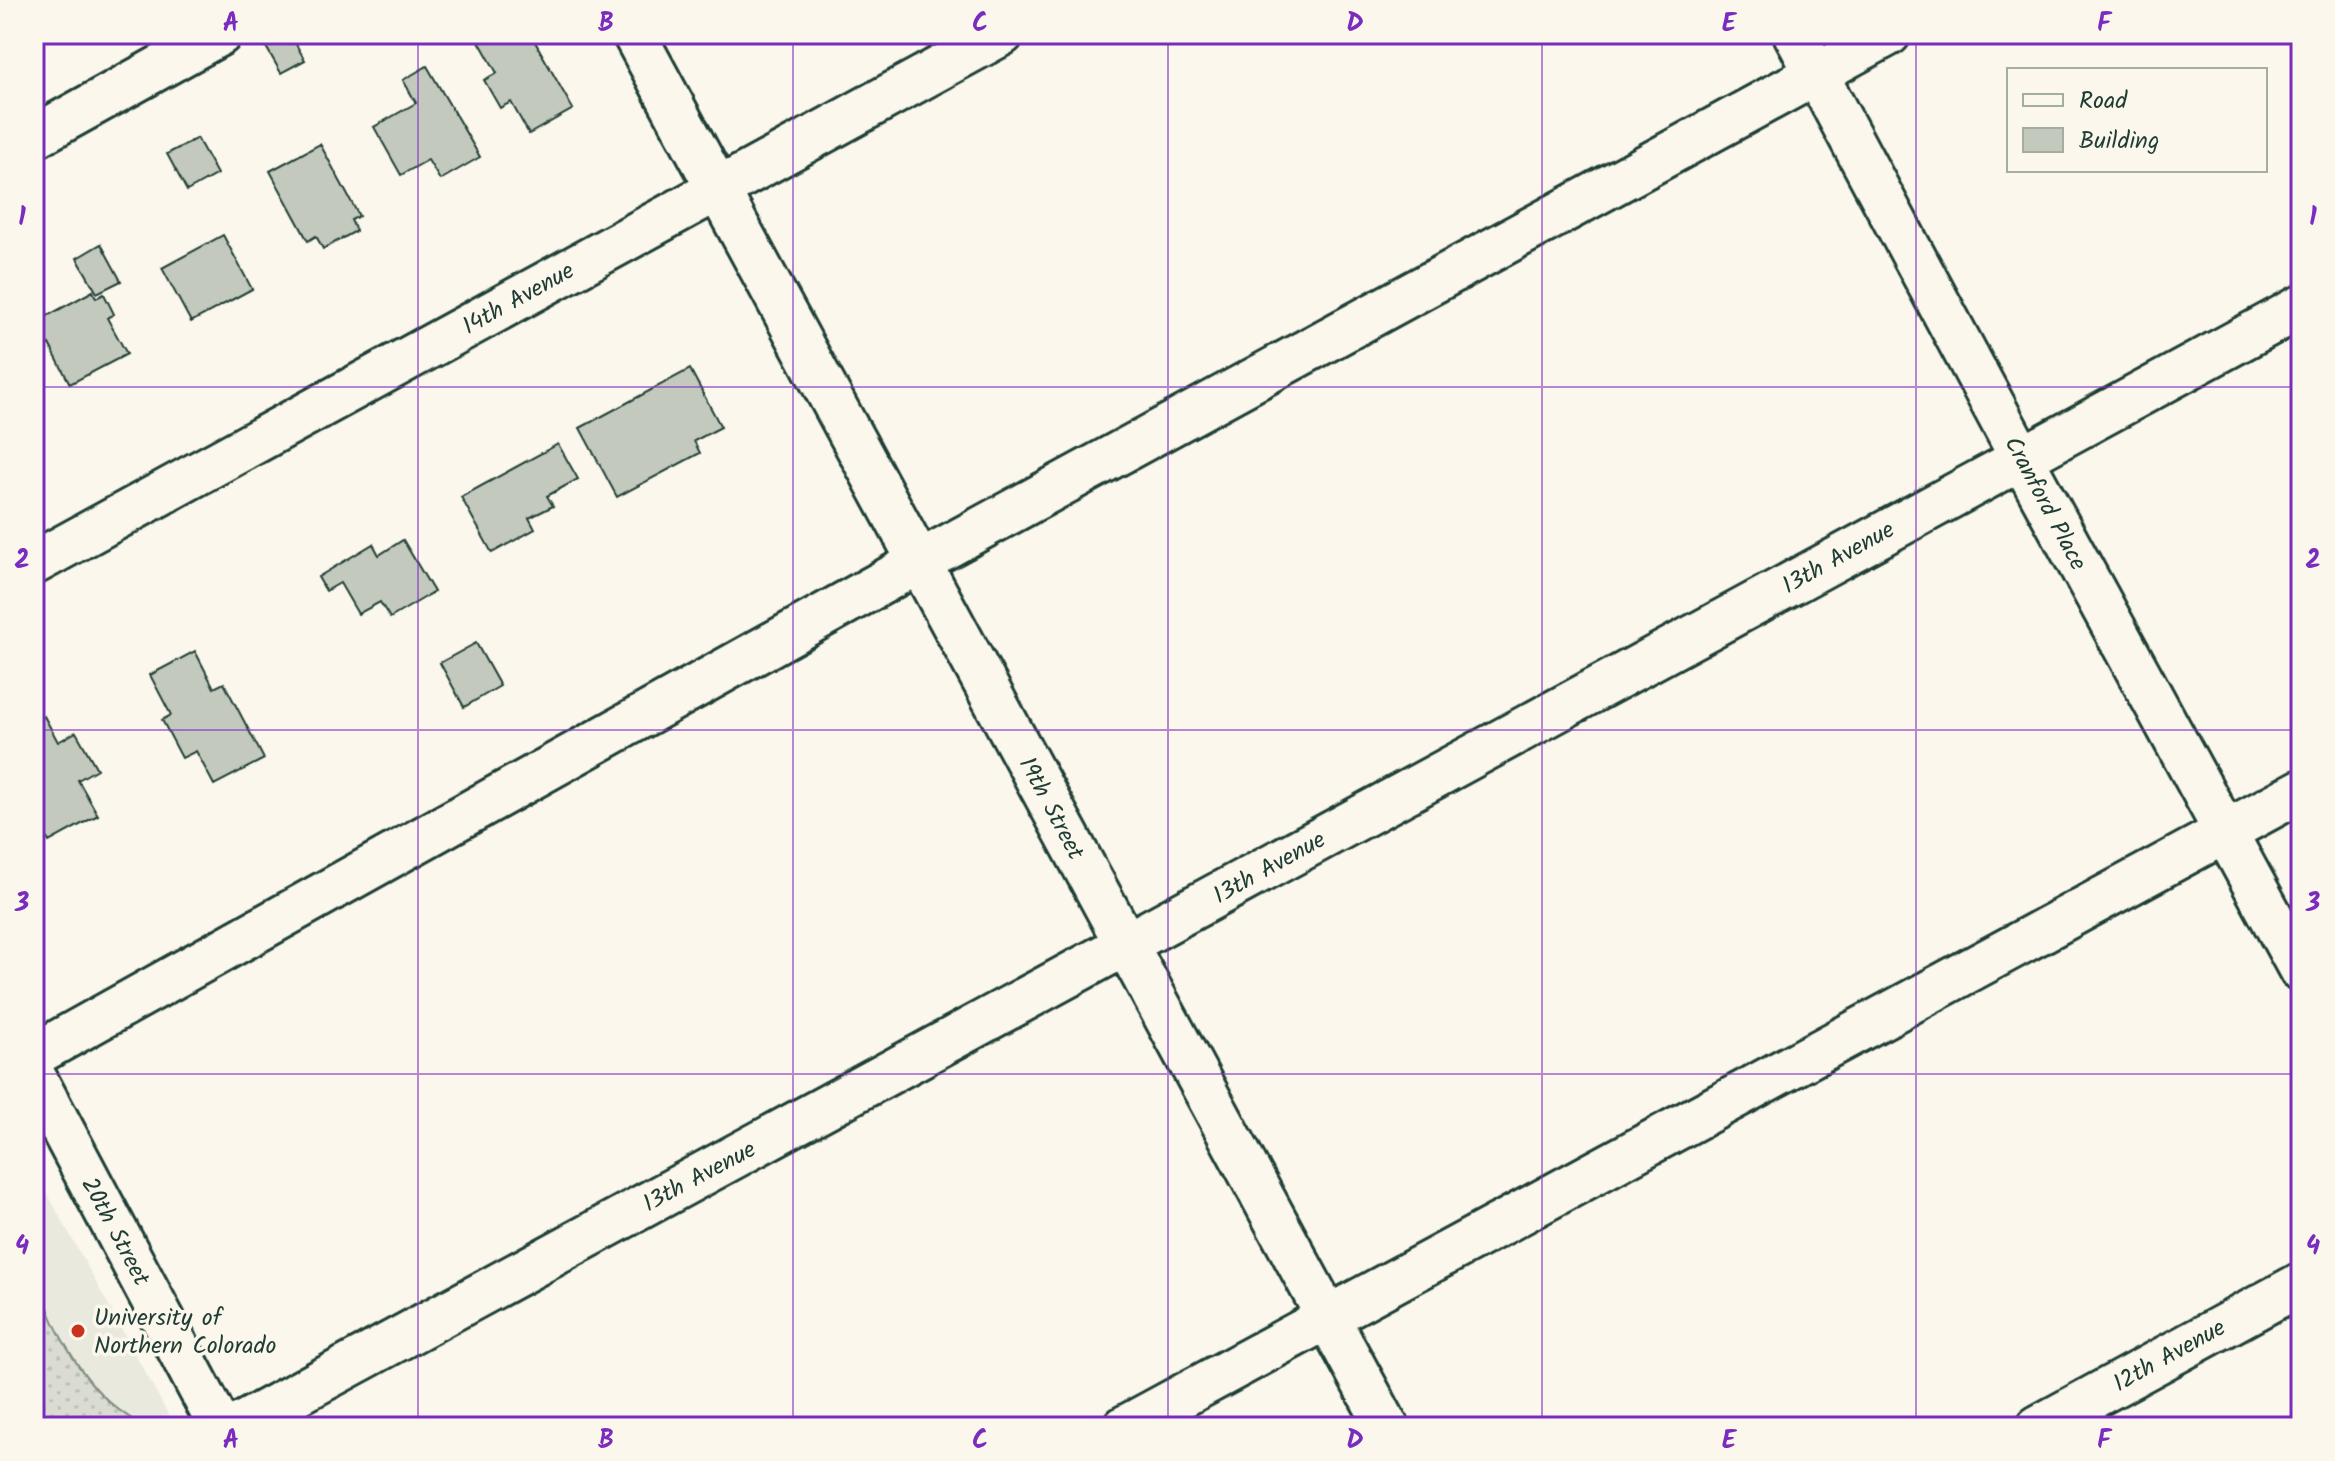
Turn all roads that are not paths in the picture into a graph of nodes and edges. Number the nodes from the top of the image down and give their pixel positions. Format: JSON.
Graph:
{"nodes":[{"id":1,"x":220,"y":34,"type":"edge"},
{"id":2,"x":634,"y":34,"type":"edge"},
{"id":3,"x":1002,"y":34,"type":"edge"},
{"id":4,"x":1795,"y":34,"type":"edge"},
{"id":5,"x":1889,"y":34,"type":"edge"},
{"id":6,"x":1816,"y":74,"type":"junction"},
{"id":7,"x":34,"y":137,"type":"edge"},
{"id":8,"x":719,"y":189,"type":"junction"},
{"id":9,"x":2301,"y":307,"type":"edge"},
{"id":10,"x":2021,"y":457,"type":"junction"},
{"id":11,"x":919,"y":562,"type":"junction"},
{"id":12,"x":34,"y":563,"type":"edge"},
{"id":13,"x":2301,"y":791,"type":"edge"},
{"id":14,"x":2225,"y":832,"type":"junction"},
{"id":15,"x":1126,"y":945,"type":"junction"},
{"id":16,"x":2301,"y":971,"type":"edge"},
{"id":17,"x":34,"y":1055,"type":"edge"},
{"id":18,"x":34,"y":1076,"type":"edge"},
{"id":19,"x":2301,"y":1284,"type":"edge"},
{"id":20,"x":1328,"y":1317,"type":"junction"},
{"id":21,"x":220,"y":1427,"type":"edge"},
{"id":22,"x":236,"y":1427,"type":"edge"},
{"id":23,"x":1125,"y":1427,"type":"edge"},
{"id":24,"x":1387,"y":1427,"type":"edge"},
{"id":25,"x":2038,"y":1427,"type":"edge"}],
"edges":[{"from":1,"to":7,"type":"street"},
{"from":2,"to":8,"type":"street","name":"19th Street"},
{"from":3,"to":8,"type":"street","name":"14th Avenue"},
{"from":4,"to":6,"type":"street","name":"Cranford Place"},
{"from":5,"to":6,"type":"street"},
{"from":6,"to":10,"type":"street","name":"Cranford Place"},
{"from":6,"to":11,"type":"street"},
{"from":8,"to":11,"type":"street","name":"19th Street"},
{"from":8,"to":12,"type":"street","name":"14th Avenue"},
{"from":9,"to":10,"type":"street","name":"13th Avenue"},
{"from":10,"to":14,"type":"street","name":"Cranford Place"},
{"from":10,"to":15,"type":"street","name":"13th Avenue"},
{"from":11,"to":15,"type":"street","name":"19th Street"},
{"from":11,"to":17,"type":"street"},
{"from":13,"to":14,"type":"street"},
{"from":14,"to":16,"type":"street","name":"Cranford Place"},
{"from":14,"to":20,"type":"street"},
{"from":15,"to":20,"type":"street","name":"19th Street"},
{"from":15,"to":22,"type":"street","name":"13th Avenue"},
{"from":18,"to":21,"type":"street","name":"20th Street"},
{"from":19,"to":25,"type":"street","name":"12th Avenue"},
{"from":20,"to":23,"type":"street"},
{"from":20,"to":24,"type":"street","name":"19th Street"}]}
